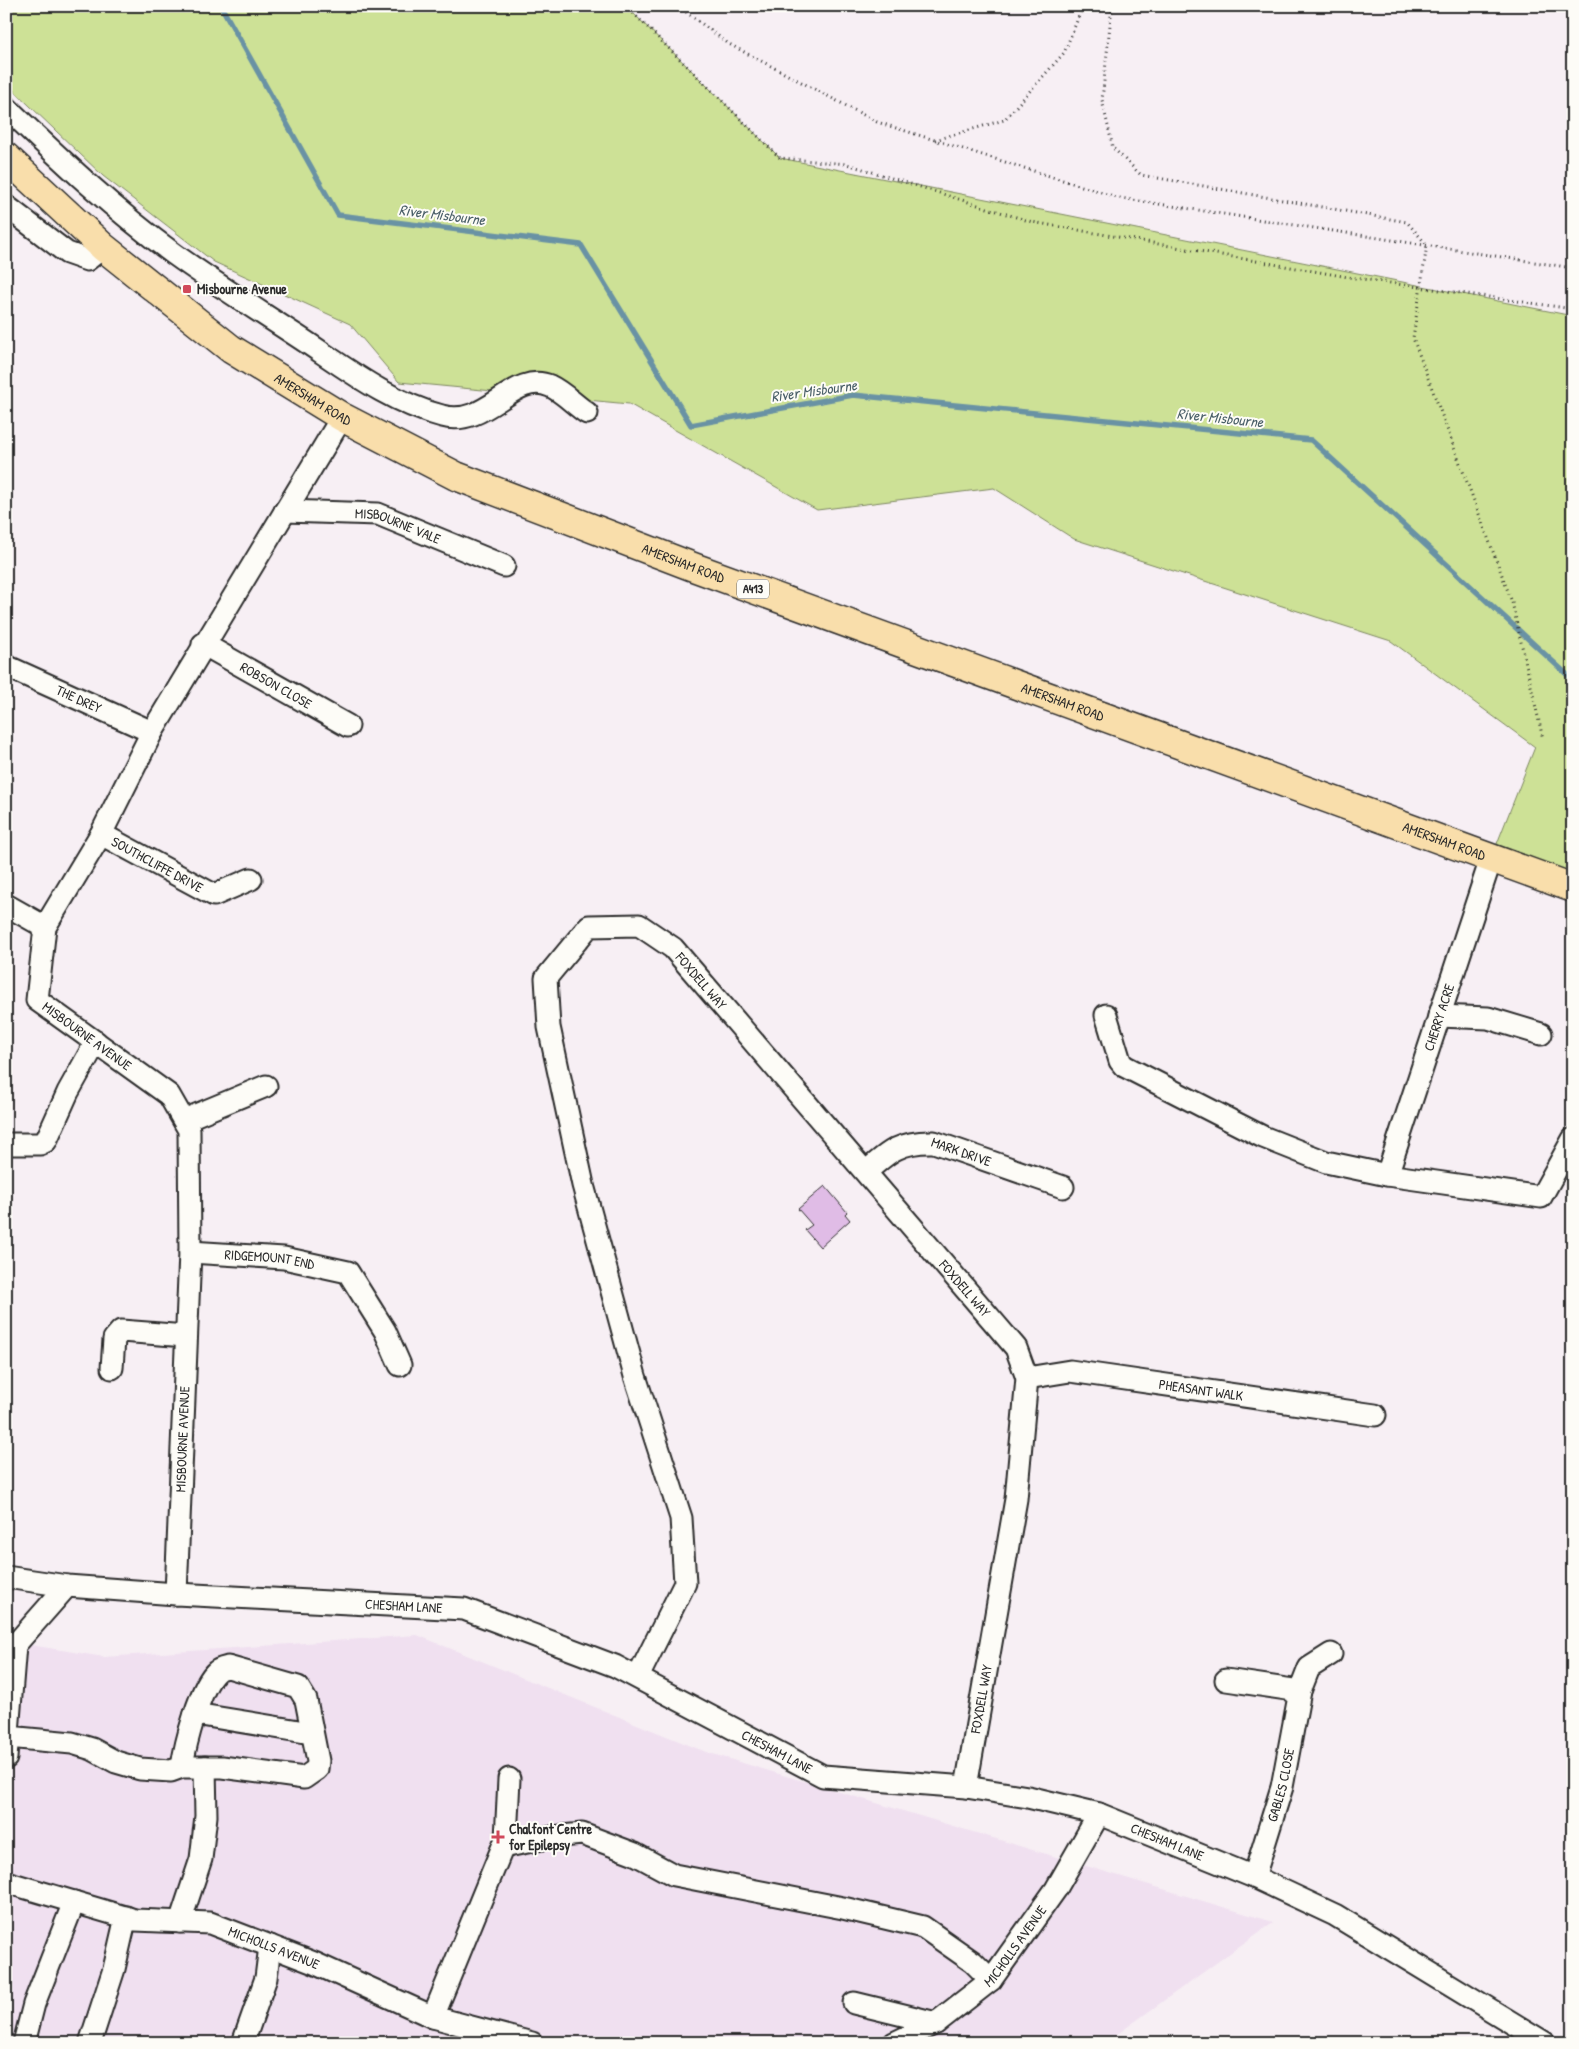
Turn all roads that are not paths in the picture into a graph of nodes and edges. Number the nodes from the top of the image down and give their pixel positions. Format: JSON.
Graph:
{"nodes":[{"id":1,"x":6,"y":107,"type":"edge"},
{"id":2,"x":6,"y":157,"type":"edge"},
{"id":3,"x":6,"y":206,"type":"edge"},
{"id":4,"x":103,"y":247,"type":"junction"},
{"id":5,"x":587,"y":413,"type":"dead end"},
{"id":6,"x":342,"y":417,"type":"junction"},
{"id":7,"x":285,"y":511,"type":"junction"},
{"id":8,"x":504,"y":566,"type":"dead end"},
{"id":9,"x":204,"y":644,"type":"junction"},
{"id":10,"x":6,"y":666,"type":"edge"},
{"id":11,"x":348,"y":726,"type":"dead end"},
{"id":12,"x":152,"y":732,"type":"junction"},
{"id":13,"x":101,"y":834,"type":"junction"},
{"id":14,"x":1491,"y":859,"type":"junction"},
{"id":15,"x":251,"y":879,"type":"dead end"},
{"id":16,"x":1573,"y":888,"type":"edge"},
{"id":17,"x":6,"y":905,"type":"edge"},
{"id":18,"x":44,"y":927,"type":"junction"},
{"id":19,"x":1106,"y":1015,"type":"dead end"},
{"id":20,"x":1439,"y":1016,"type":"junction"},
{"id":21,"x":1541,"y":1034,"type":"dead end"},
{"id":22,"x":96,"y":1042,"type":"junction"},
{"id":23,"x":266,"y":1086,"type":"dead end"},
{"id":24,"x":184,"y":1120,"type":"junction"},
{"id":25,"x":1573,"y":1139,"type":"edge"},
{"id":26,"x":6,"y":1144,"type":"edge"},
{"id":27,"x":866,"y":1172,"type":"junction"},
{"id":28,"x":1387,"y":1175,"type":"junction"},
{"id":29,"x":1062,"y":1187,"type":"dead end"},
{"id":30,"x":190,"y":1252,"type":"junction"},
{"id":31,"x":186,"y":1336,"type":"junction"},
{"id":32,"x":400,"y":1365,"type":"dead end"},
{"id":33,"x":112,"y":1368,"type":"dead end"},
{"id":34,"x":1027,"y":1378,"type":"junction"},
{"id":35,"x":1376,"y":1415,"type":"dead end"},
{"id":36,"x":6,"y":1577,"type":"edge"},
{"id":37,"x":68,"y":1586,"type":"junction"},
{"id":38,"x":176,"y":1594,"type":"junction"},
{"id":39,"x":10,"y":1645,"type":"edge"},
{"id":40,"x":1331,"y":1654,"type":"dead end"},
{"id":41,"x":638,"y":1677,"type":"junction"},
{"id":42,"x":1226,"y":1680,"type":"dead end"},
{"id":43,"x":1300,"y":1691,"type":"junction"},
{"id":44,"x":195,"y":1714,"type":"junction"},
{"id":45,"x":311,"y":1733,"type":"junction"},
{"id":46,"x":8,"y":1737,"type":"junction"},
{"id":47,"x":6,"y":1758,"type":"edge"},
{"id":48,"x":182,"y":1767,"type":"junction"},
{"id":49,"x":205,"y":1767,"type":"junction"},
{"id":50,"x":509,"y":1779,"type":"dead end"},
{"id":51,"x":966,"y":1787,"type":"junction"},
{"id":52,"x":1099,"y":1814,"type":"junction"},
{"id":53,"x":502,"y":1847,"type":"junction"},
{"id":54,"x":1254,"y":1877,"type":"junction"},
{"id":55,"x":6,"y":1882,"type":"edge"},
{"id":56,"x":74,"y":1902,"type":"junction"},
{"id":57,"x":126,"y":1918,"type":"junction"},
{"id":58,"x":180,"y":1922,"type":"junction"},
{"id":59,"x":270,"y":1946,"type":"junction"},
{"id":60,"x":991,"y":1980,"type":"junction"},
{"id":61,"x":854,"y":2003,"type":"dead end"},
{"id":62,"x":433,"y":2017,"type":"junction"},
{"id":63,"x":936,"y":2023,"type":"junction"},
{"id":64,"x":24,"y":2043,"type":"edge"},
{"id":65,"x":90,"y":2043,"type":"edge"},
{"id":66,"x":243,"y":2043,"type":"edge"},
{"id":67,"x":532,"y":2043,"type":"edge"},
{"id":68,"x":894,"y":2043,"type":"edge"},
{"id":69,"x":1545,"y":2043,"type":"edge"}],
"edges":[{"from":1,"to":5,"type":"street"},
{"from":2,"to":4,"type":"highway","name":"AMERSHAM ROAD","number":"A413"},
{"from":3,"to":4,"type":"street"},
{"from":4,"to":6,"type":"highway","name":"AMERSHAM ROAD","number":"A413"},
{"from":6,"to":7,"type":"street","name":"MISBOURNE AVENUE"},
{"from":6,"to":14,"type":"highway","name":"AMERSHAM ROAD","number":"A413"},
{"from":7,"to":8,"type":"street","name":"MISBOURNE VALE"},
{"from":7,"to":9,"type":"street","name":"MISBOURNE AVENUE"},
{"from":9,"to":11,"type":"street","name":"ROBSON CLOSE"},
{"from":9,"to":12,"type":"street","name":"MISBOURNE AVENUE"},
{"from":10,"to":12,"type":"street","name":"THE DREY"},
{"from":12,"to":13,"type":"street","name":"MISBOURNE AVENUE"},
{"from":13,"to":15,"type":"street","name":"SOUTHCLIFFE DRIVE"},
{"from":13,"to":18,"type":"street","name":"MISBOURNE AVENUE"},
{"from":14,"to":16,"type":"highway","name":"AMERSHAM ROAD","number":"A413"},
{"from":14,"to":20,"type":"street","name":"CHERRY ACRE"},
{"from":17,"to":18,"type":"street"},
{"from":18,"to":22,"type":"street","name":"MISBOURNE AVENUE"},
{"from":19,"to":28,"type":"street"},
{"from":20,"to":21,"type":"street"},
{"from":20,"to":28,"type":"street","name":"CHERRY ACRE"},
{"from":22,"to":24,"type":"street","name":"MISBOURNE AVENUE"},
{"from":22,"to":26,"type":"street"},
{"from":23,"to":24,"type":"street"},
{"from":24,"to":30,"type":"street","name":"MISBOURNE AVENUE"},
{"from":25,"to":28,"type":"street"},
{"from":27,"to":29,"type":"street","name":"MARK DRIVE"},
{"from":27,"to":34,"type":"street","name":"FOXDELL WAY"},
{"from":27,"to":41,"type":"street","name":"FOXDELL WAY"},
{"from":30,"to":31,"type":"street","name":"MISBOURNE AVENUE"},
{"from":30,"to":32,"type":"street","name":"RIDGEMOUNT END"},
{"from":31,"to":33,"type":"street"},
{"from":31,"to":38,"type":"street","name":"MISBOURNE AVENUE"},
{"from":34,"to":35,"type":"street","name":"PHEASANT WALK"},
{"from":34,"to":51,"type":"street","name":"FOXDELL WAY"},
{"from":36,"to":37,"type":"street","name":"CHESHAM LANE"},
{"from":37,"to":38,"type":"street","name":"CHESHAM LANE"},
{"from":37,"to":39,"type":"street"},
{"from":38,"to":41,"type":"street","name":"CHESHAM LANE"},
{"from":39,"to":46,"type":"street"},
{"from":40,"to":43,"type":"street","name":"GABLES CLOSE"},
{"from":41,"to":51,"type":"street","name":"CHESHAM LANE"},
{"from":42,"to":43,"type":"street"},
{"from":43,"to":54,"type":"street","name":"GABLES CLOSE"},
{"from":44,"to":45,"type":"street"},
{"from":44,"to":45,"type":"street"},
{"from":44,"to":48,"type":"street"},
{"from":45,"to":49,"type":"street"},
{"from":46,"to":47,"type":"street"},
{"from":46,"to":48,"type":"street"},
{"from":48,"to":49,"type":"street"},
{"from":49,"to":58,"type":"street"},
{"from":50,"to":53,"type":"street"},
{"from":51,"to":52,"type":"street","name":"CHESHAM LANE"},
{"from":52,"to":54,"type":"street","name":"CHESHAM LANE"},
{"from":52,"to":60,"type":"street","name":"MICHOLLS AVENUE"},
{"from":53,"to":60,"type":"street"},
{"from":53,"to":62,"type":"street"},
{"from":54,"to":69,"type":"street","name":"CHESHAM LANE"},
{"from":55,"to":56,"type":"street","name":"MICHOLLS AVENUE"},
{"from":56,"to":57,"type":"street","name":"MICHOLLS AVENUE"},
{"from":56,"to":64,"type":"street"},
{"from":57,"to":58,"type":"street","name":"MICHOLLS AVENUE"},
{"from":57,"to":65,"type":"street"},
{"from":58,"to":59,"type":"street","name":"MICHOLLS AVENUE"},
{"from":59,"to":62,"type":"street","name":"MICHOLLS AVENUE"},
{"from":59,"to":66,"type":"street"},
{"from":60,"to":63,"type":"street","name":"MICHOLLS AVENUE"},
{"from":61,"to":63,"type":"street"},
{"from":62,"to":67,"type":"street","name":"MICHOLLS AVENUE"},
{"from":63,"to":68,"type":"street","name":"MICHOLLS AVENUE"}]}
